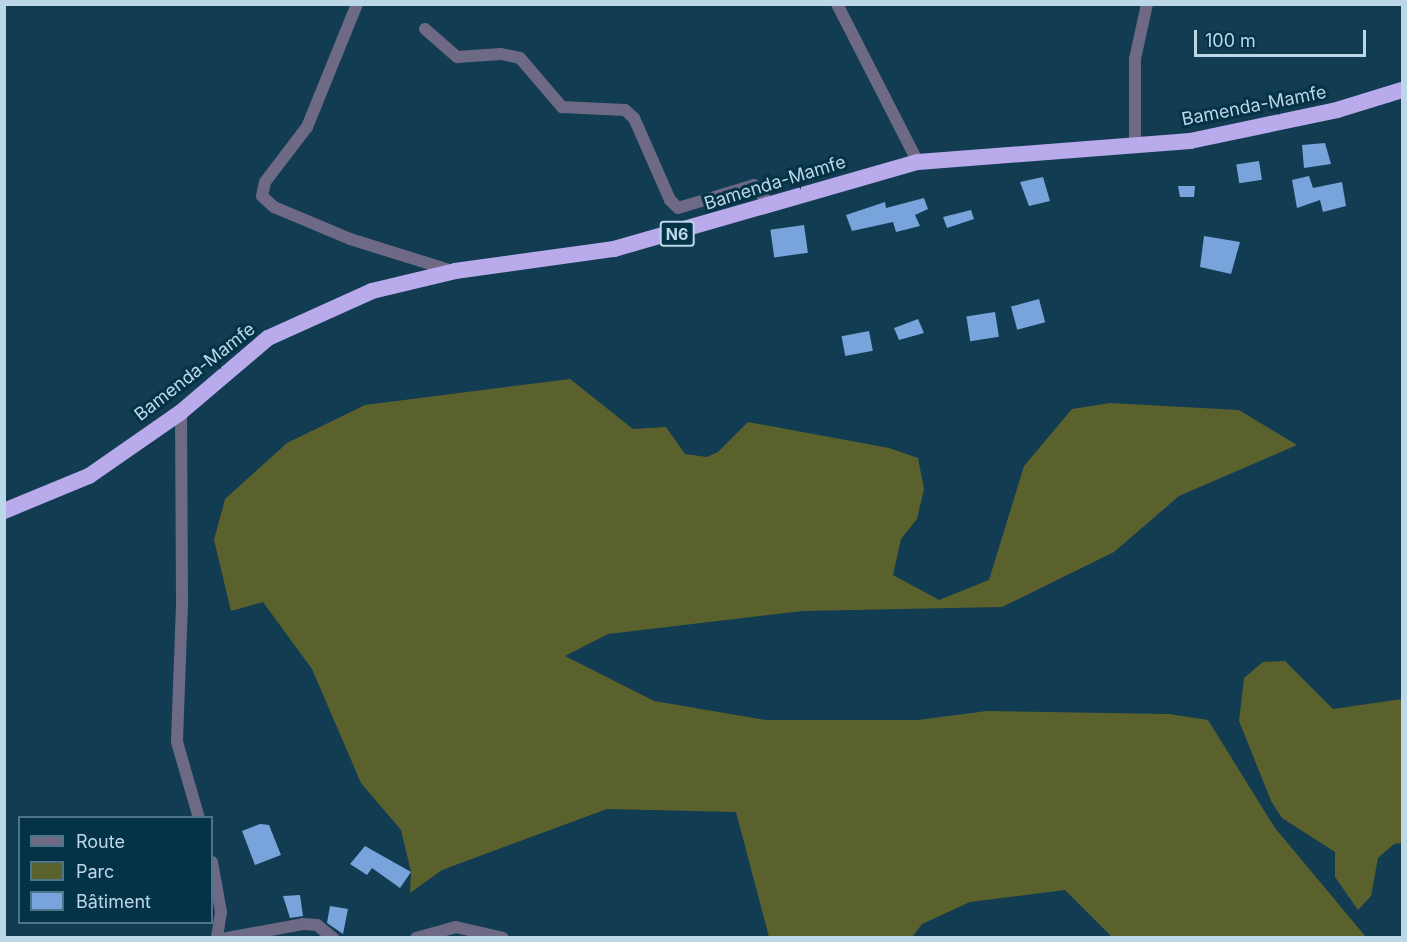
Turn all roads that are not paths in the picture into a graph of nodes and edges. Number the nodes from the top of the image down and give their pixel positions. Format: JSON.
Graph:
{"nodes":[{"id":1,"x":357,"y":4,"type":"edge"},
{"id":2,"x":837,"y":4,"type":"edge"},
{"id":3,"x":1147,"y":4,"type":"edge"},
{"id":4,"x":425,"y":29,"type":"dead end"},
{"id":5,"x":1402,"y":90,"type":"edge"},
{"id":6,"x":1135,"y":145,"type":"junction"},
{"id":7,"x":918,"y":162,"type":"junction"},
{"id":8,"x":768,"y":203,"type":"junction"},
{"id":9,"x":455,"y":272,"type":"junction"},
{"id":10,"x":181,"y":412,"type":"junction"},
{"id":11,"x":4,"y":511,"type":"edge"},
{"id":12,"x":198,"y":816,"type":"edge"},
{"id":13,"x":213,"y":868,"type":"edge"},
{"id":14,"x":217,"y":938,"type":"edge"},
{"id":15,"x":227,"y":938,"type":"edge"},
{"id":16,"x":333,"y":938,"type":"edge"},
{"id":17,"x":416,"y":938,"type":"edge"},
{"id":18,"x":503,"y":938,"type":"edge"}],
"edges":[{"from":1,"to":9,"type":"street"},
{"from":2,"to":7,"type":"street"},
{"from":3,"to":6,"type":"street"},
{"from":4,"to":8,"type":"street"},
{"from":5,"to":6,"type":"highway","name":"Bamenda-Mamfe","number":"N6"},
{"from":6,"to":7,"type":"highway","name":"Bamenda-Mamfe","number":"N6"},
{"from":7,"to":8,"type":"highway","name":"Bamenda-Mamfe","number":"N6"},
{"from":8,"to":9,"type":"highway","name":"Bamenda-Mamfe","number":"N6"},
{"from":9,"to":10,"type":"highway","name":"Bamenda-Mamfe","number":"N6"},
{"from":10,"to":11,"type":"highway","name":"Bamenda-Mamfe","number":"N6"},
{"from":10,"to":12,"type":"street"},
{"from":13,"to":14,"type":"street"},
{"from":15,"to":16,"type":"street"},
{"from":17,"to":18,"type":"street"}]}
